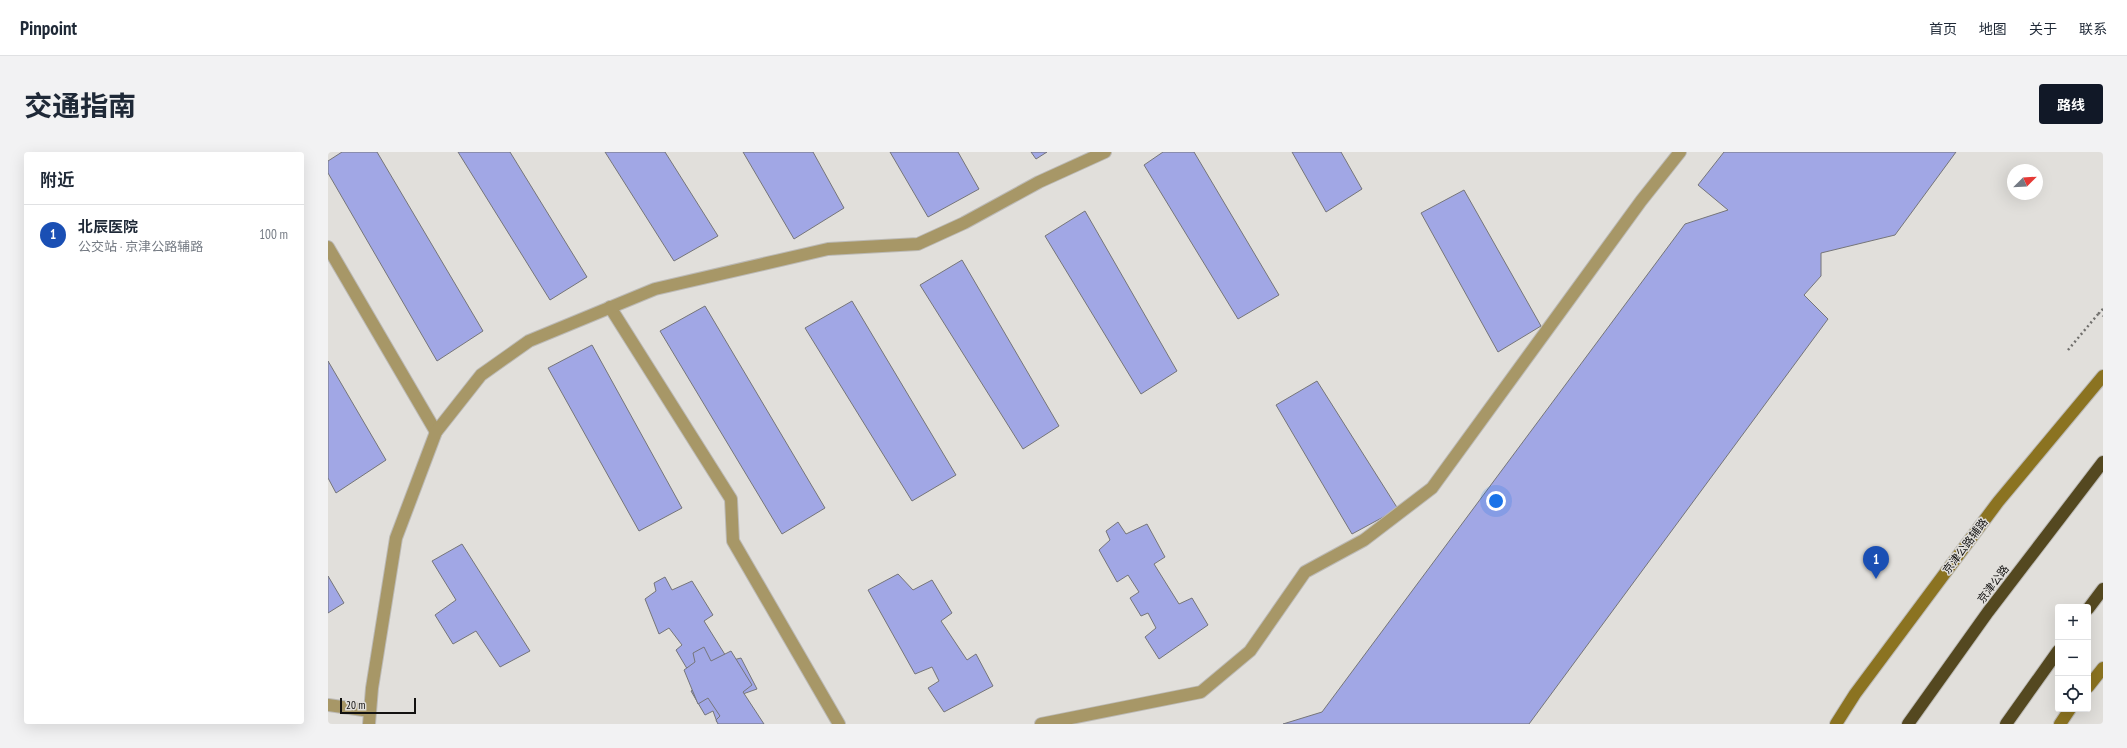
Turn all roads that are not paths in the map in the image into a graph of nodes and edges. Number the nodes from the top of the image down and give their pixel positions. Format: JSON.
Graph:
{"nodes":[{"id":1,"x":1105,"y":152,"type":"edge"},
{"id":2,"x":1680,"y":152,"type":"edge"},
{"id":3,"x":328,"y":247,"type":"edge"},
{"id":4,"x":610,"y":307,"type":"junction"},
{"id":5,"x":2103,"y":376,"type":"edge"},
{"id":6,"x":436,"y":432,"type":"junction"},
{"id":7,"x":2103,"y":462,"type":"edge"},
{"id":8,"x":2103,"y":588,"type":"edge"},
{"id":9,"x":2091,"y":605,"type":"edge"},
{"id":10,"x":2055,"y":655,"type":"edge"},
{"id":11,"x":2103,"y":668,"type":"edge"},
{"id":12,"x":2091,"y":683,"type":"edge"},
{"id":13,"x":328,"y":705,"type":"edge"},
{"id":14,"x":370,"y":711,"type":"junction"},
{"id":15,"x":2068,"y":712,"type":"edge"},
{"id":16,"x":369,"y":724,"type":"edge"},
{"id":17,"x":839,"y":724,"type":"edge"},
{"id":18,"x":1041,"y":724,"type":"edge"},
{"id":19,"x":1836,"y":724,"type":"edge"},
{"id":20,"x":1908,"y":724,"type":"edge"},
{"id":21,"x":2006,"y":724,"type":"edge"},
{"id":22,"x":2060,"y":724,"type":"edge"}],
"edges":[{"from":1,"to":4,"type":"lane"},
{"from":2,"to":18,"type":"lane"},
{"from":3,"to":6,"type":"lane"},
{"from":4,"to":6,"type":"lane"},
{"from":4,"to":17,"type":"lane"},
{"from":5,"to":19,"type":"main road","name":"京津公路辅路"},
{"from":6,"to":14,"type":"lane"},
{"from":7,"to":20,"type":"highway","name":"京津公路"},
{"from":8,"to":9,"type":"highway"},
{"from":10,"to":21,"type":"highway"},
{"from":11,"to":12,"type":"main road"},
{"from":13,"to":14,"type":"lane"},
{"from":14,"to":16,"type":"lane"},
{"from":15,"to":22,"type":"main road"}]}
